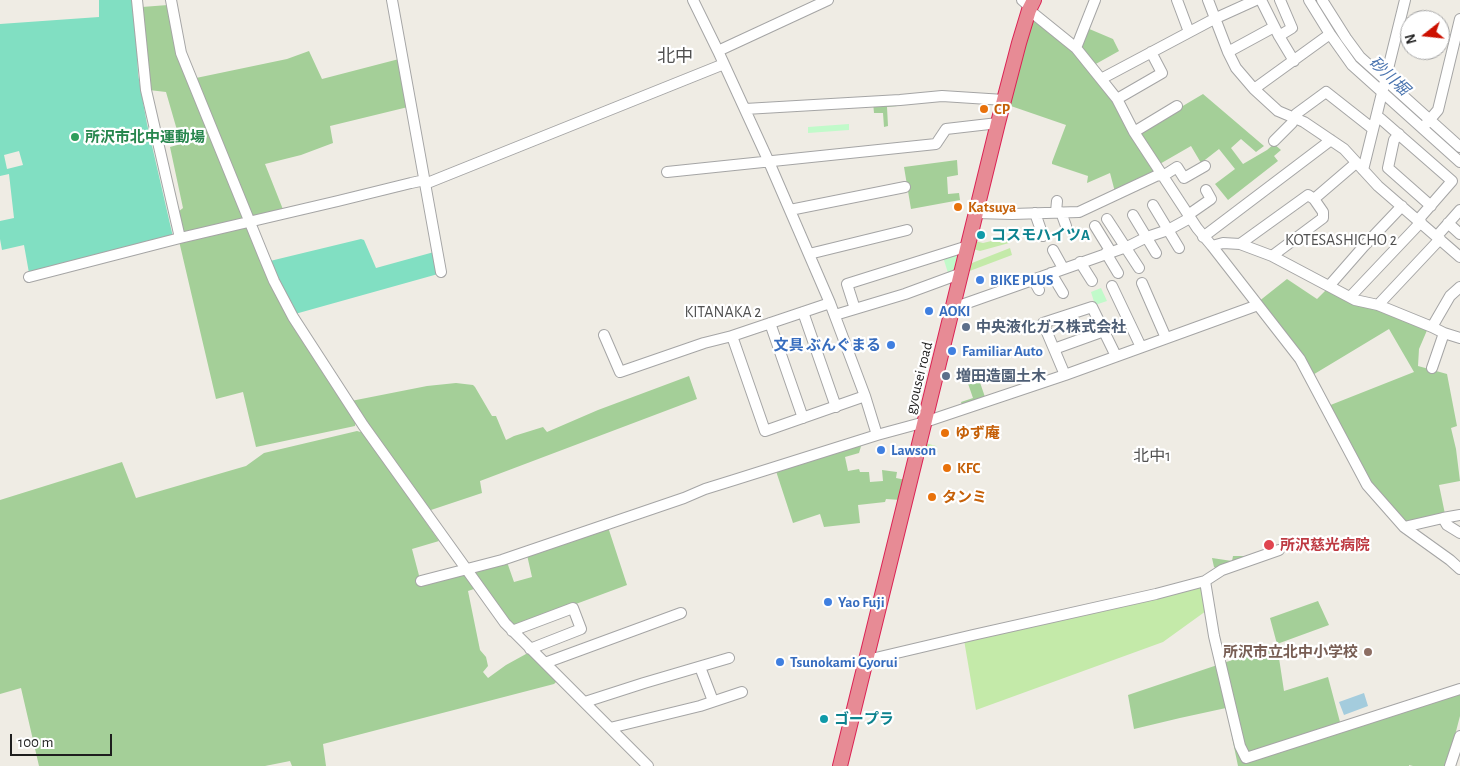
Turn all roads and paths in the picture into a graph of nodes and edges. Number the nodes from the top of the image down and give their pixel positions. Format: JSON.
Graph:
{"nodes":[{"id":1,"x":137,"y":0,"type":"edge"},
{"id":2,"x":171,"y":0,"type":"edge"},
{"id":3,"x":392,"y":0,"type":"edge"},
{"id":4,"x":693,"y":0,"type":"edge"},
{"id":5,"x":828,"y":0,"type":"edge"},
{"id":6,"x":1096,"y":0,"type":"edge"},
{"id":7,"x":1177,"y":0,"type":"edge"},
{"id":8,"x":1208,"y":0,"type":"edge"},
{"id":9,"x":1256,"y":0,"type":"edge"},
{"id":10,"x":1261,"y":0,"type":"edge"},
{"id":11,"x":1280,"y":0,"type":"edge"},
{"id":12,"x":1309,"y":0,"type":"edge"},
{"id":13,"x":1322,"y":0,"type":"edge"},
{"id":14,"x":1405,"y":0,"type":"edge"},
{"id":15,"x":815,"y":3,"type":"edge"},
{"id":16,"x":1029,"y":4,"type":"edge"},
{"id":17,"x":1214,"y":19,"type":"junction"},
{"id":18,"x":1459,"y":25,"type":"edge"},
{"id":19,"x":1276,"y":31,"type":"junction"},
{"id":20,"x":1189,"y":32,"type":"junction"},
{"id":21,"x":1330,"y":34,"type":"junction"},
{"id":22,"x":1076,"y":48,"type":"junction"},
{"id":23,"x":718,"y":50,"type":"junction"},
{"id":24,"x":1151,"y":52,"type":"junction"},
{"id":25,"x":1228,"y":52,"type":"junction"},
{"id":26,"x":1294,"y":60,"type":"junction"},
{"id":27,"x":724,"y":64,"type":"junction"},
{"id":28,"x":1102,"y":79,"type":"junction"},
{"id":29,"x":1386,"y":81,"type":"junction"},
{"id":30,"x":1254,"y":89,"type":"junction"},
{"id":31,"x":1382,"y":93,"type":"junction"},
{"id":32,"x":1116,"y":99,"type":"junction"},
{"id":33,"x":1004,"y":100,"type":"junction"},
{"id":34,"x":1177,"y":106,"type":"dead end"},
{"id":35,"x":745,"y":109,"type":"junction"},
{"id":36,"x":1377,"y":116,"type":"junction"},
{"id":37,"x":1295,"y":118,"type":"junction"},
{"id":38,"x":1430,"y":120,"type":"junction"},
{"id":39,"x":998,"y":123,"type":"junction"},
{"id":40,"x":1422,"y":128,"type":"junction"},
{"id":41,"x":1373,"y":130,"type":"junction"},
{"id":42,"x":1134,"y":132,"type":"junction"},
{"id":43,"x":1399,"y":134,"type":"junction"},
{"id":44,"x":1331,"y":140,"type":"junction"},
{"id":45,"x":1274,"y":141,"type":"dead end"},
{"id":46,"x":1460,"y":147,"type":"edge"},
{"id":47,"x":769,"y":162,"type":"junction"},
{"id":48,"x":1460,"y":162,"type":"edge"},
{"id":49,"x":1205,"y":166,"type":"dead end"},
{"id":50,"x":1360,"y":166,"type":"junction"},
{"id":51,"x":667,"y":172,"type":"dead end"},
{"id":52,"x":1162,"y":176,"type":"junction"},
{"id":53,"x":425,"y":182,"type":"junction"},
{"id":54,"x":906,"y":187,"type":"dead end"},
{"id":55,"x":1206,"y":190,"type":"dead end"},
{"id":56,"x":1314,"y":199,"type":"junction"},
{"id":57,"x":1057,"y":201,"type":"dead end"},
{"id":58,"x":1153,"y":205,"type":"dead end"},
{"id":59,"x":1402,"y":206,"type":"junction"},
{"id":60,"x":1431,"y":206,"type":"junction"},
{"id":61,"x":790,"y":210,"type":"junction"},
{"id":62,"x":1460,"y":210,"type":"edge"},
{"id":63,"x":1058,"y":212,"type":"junction"},
{"id":64,"x":976,"y":213,"type":"junction"},
{"id":65,"x":1036,"y":213,"type":"junction"},
{"id":66,"x":1133,"y":215,"type":"dead end"},
{"id":67,"x":1189,"y":216,"type":"junction"},
{"id":68,"x":1107,"y":219,"type":"dead end"},
{"id":69,"x":1420,"y":221,"type":"junction"},
{"id":70,"x":250,"y":222,"type":"junction"},
{"id":71,"x":1448,"y":223,"type":"junction"},
{"id":72,"x":1066,"y":226,"type":"dead end"},
{"id":73,"x":1094,"y":226,"type":"dead end"},
{"id":74,"x":908,"y":230,"type":"dead end"},
{"id":75,"x":1168,"y":230,"type":"junction"},
{"id":76,"x":1460,"y":234,"type":"edge"},
{"id":77,"x":1043,"y":236,"type":"dead end"},
{"id":78,"x":1147,"y":237,"type":"junction"},
{"id":79,"x":1203,"y":237,"type":"junction"},
{"id":80,"x":1438,"y":237,"type":"junction"},
{"id":81,"x":180,"y":238,"type":"junction"},
{"id":82,"x":1240,"y":244,"type":"junction"},
{"id":83,"x":968,"y":246,"type":"junction"},
{"id":84,"x":1212,"y":246,"type":"junction"},
{"id":85,"x":1126,"y":247,"type":"junction"},
{"id":86,"x":1178,"y":248,"type":"dead end"},
{"id":87,"x":1053,"y":250,"type":"dead end"},
{"id":88,"x":1108,"y":253,"type":"junction"},
{"id":89,"x":1156,"y":253,"type":"dead end"},
{"id":90,"x":809,"y":254,"type":"junction"},
{"id":91,"x":1272,"y":256,"type":"junction"},
{"id":92,"x":1460,"y":257,"type":"edge"},
{"id":93,"x":1080,"y":262,"type":"junction"},
{"id":94,"x":1063,"y":268,"type":"junction"},
{"id":95,"x":1139,"y":268,"type":"dead end"},
{"id":96,"x":441,"y":272,"type":"dead end"},
{"id":97,"x":962,"y":273,"type":"junction"},
{"id":98,"x":1051,"y":273,"type":"junction"},
{"id":99,"x":1118,"y":273,"type":"dead end"},
{"id":100,"x":29,"y":277,"type":"dead end"},
{"id":101,"x":1033,"y":279,"type":"junction"},
{"id":102,"x":1092,"y":281,"type":"dead end"},
{"id":103,"x":1142,"y":283,"type":"dead end"},
{"id":104,"x":1112,"y":286,"type":"dead end"},
{"id":105,"x":1329,"y":286,"type":"junction"},
{"id":106,"x":1460,"y":287,"type":"edge"},
{"id":107,"x":1039,"y":290,"type":"dead end"},
{"id":108,"x":1062,"y":293,"type":"dead end"},
{"id":109,"x":1350,"y":297,"type":"junction"},
{"id":110,"x":830,"y":303,"type":"junction"},
{"id":111,"x":1258,"y":304,"type":"junction"},
{"id":112,"x":1378,"y":305,"type":"junction"},
{"id":113,"x":953,"y":308,"type":"junction"},
{"id":114,"x":855,"y":309,"type":"junction"},
{"id":115,"x":803,"y":312,"type":"junction"},
{"id":116,"x":835,"y":315,"type":"junction"},
{"id":117,"x":770,"y":323,"type":"junction"},
{"id":118,"x":1432,"y":327,"type":"junction"},
{"id":119,"x":1104,"y":331,"type":"junction"},
{"id":120,"x":1444,"y":333,"type":"junction"},
{"id":121,"x":604,"y":335,"type":"dead end"},
{"id":122,"x":732,"y":336,"type":"junction"},
{"id":123,"x":1166,"y":338,"type":"junction"},
{"id":124,"x":1460,"y":338,"type":"edge"},
{"id":125,"x":1141,"y":347,"type":"junction"},
{"id":126,"x":1054,"y":349,"type":"junction"},
{"id":127,"x":1116,"y":356,"type":"junction"},
{"id":128,"x":1432,"y":368,"type":"dead end"},
{"id":129,"x":1065,"y":375,"type":"junction"},
{"id":130,"x":865,"y":396,"type":"junction"},
{"id":131,"x":836,"y":407,"type":"junction"},
{"id":132,"x":803,"y":418,"type":"junction"},
{"id":133,"x":925,"y":422,"type":"junction"},
{"id":134,"x":877,"y":435,"type":"junction"},
{"id":135,"x":1460,"y":515,"type":"edge"},
{"id":136,"x":1443,"y":518,"type":"junction"},
{"id":137,"x":1404,"y":526,"type":"junction"},
{"id":138,"x":1460,"y":533,"type":"edge"},
{"id":139,"x":1279,"y":550,"type":"dead end"},
{"id":140,"x":1460,"y":569,"type":"edge"},
{"id":141,"x":465,"y":570,"type":"junction"},
{"id":142,"x":421,"y":581,"type":"dead end"},
{"id":143,"x":1205,"y":581,"type":"junction"},
{"id":144,"x":681,"y":613,"type":"dead end"},
{"id":145,"x":512,"y":631,"type":"junction"},
{"id":146,"x":530,"y":649,"type":"junction"},
{"id":147,"x":730,"y":658,"type":"dead end"},
{"id":148,"x":867,"y":660,"type":"junction"},
{"id":149,"x":545,"y":663,"type":"junction"},
{"id":150,"x":700,"y":667,"type":"junction"},
{"id":151,"x":1460,"y":689,"type":"edge"},
{"id":152,"x":742,"y":692,"type":"dead end"},
{"id":153,"x":713,"y":701,"type":"junction"},
{"id":154,"x":585,"y":702,"type":"junction"},
{"id":155,"x":610,"y":728,"type":"junction"},
{"id":156,"x":1460,"y":736,"type":"edge"},
{"id":157,"x":648,"y":766,"type":"edge"},
{"id":158,"x":840,"y":766,"type":"edge"},
{"id":159,"x":1450,"y":766,"type":"edge"}],
"edges":[{"from":1,"to":81,"type":"street"},
{"from":2,"to":70,"type":"street"},
{"from":3,"to":53,"type":"street"},
{"from":4,"to":23,"type":"street"},
{"from":5,"to":15,"type":"street"},
{"from":6,"to":22,"type":"street"},
{"from":7,"to":20,"type":"street"},
{"from":8,"to":17,"type":"street"},
{"from":9,"to":17,"type":"street"},
{"from":10,"to":19,"type":"street"},
{"from":11,"to":19,"type":"street"},
{"from":12,"to":21,"type":"street"},
{"from":13,"to":29,"type":"street"},
{"from":14,"to":29,"type":"street"},
{"from":15,"to":23,"type":"street"},
{"from":16,"to":22,"type":"street"},
{"from":16,"to":33,"type":"highway","name":"gyousei road"},
{"from":17,"to":20,"type":"street"},
{"from":17,"to":25,"type":"street"},
{"from":18,"to":38,"type":"street"},
{"from":19,"to":25,"type":"street"},
{"from":19,"to":26,"type":"street"},
{"from":20,"to":24,"type":"street"},
{"from":21,"to":26,"type":"street"},
{"from":21,"to":31,"type":"street"},
{"from":22,"to":28,"type":"street"},
{"from":23,"to":27,"type":"street"},
{"from":24,"to":28,"type":"street"},
{"from":24,"to":32,"type":"street"},
{"from":25,"to":30,"type":"street"},
{"from":26,"to":30,"type":"street"},
{"from":27,"to":35,"type":"street"},
{"from":27,"to":53,"type":"street"},
{"from":28,"to":32,"type":"street"},
{"from":29,"to":31,"type":"street"},
{"from":29,"to":38,"type":"street"},
{"from":30,"to":37,"type":"street"},
{"from":31,"to":36,"type":"street"},
{"from":31,"to":40,"type":"street"},
{"from":32,"to":42,"type":"street"},
{"from":33,"to":35,"type":"street"},
{"from":33,"to":39,"type":"highway","name":"gyousei road"},
{"from":34,"to":42,"type":"street"},
{"from":35,"to":47,"type":"street"},
{"from":36,"to":41,"type":"street"},
{"from":36,"to":43,"type":"street"},
{"from":37,"to":41,"type":"street"},
{"from":37,"to":44,"type":"street"},
{"from":37,"to":45,"type":"street"},
{"from":38,"to":40,"type":"street"},
{"from":38,"to":46,"type":"street"},
{"from":39,"to":47,"type":"street"},
{"from":39,"to":64,"type":"highway","name":"gyousei road"},
{"from":40,"to":48,"type":"street"},
{"from":41,"to":50,"type":"street"},
{"from":42,"to":52,"type":"street"},
{"from":43,"to":60,"type":"street"},
{"from":43,"to":60,"type":"street"},
{"from":44,"to":50,"type":"street"},
{"from":44,"to":79,"type":"street"},
{"from":47,"to":51,"type":"street"},
{"from":47,"to":61,"type":"street"},
{"from":49,"to":52,"type":"street"},
{"from":50,"to":56,"type":"street"},
{"from":50,"to":59,"type":"street"},
{"from":52,"to":63,"type":"street"},
{"from":52,"to":67,"type":"street"},
{"from":53,"to":70,"type":"street"},
{"from":53,"to":96,"type":"street"},
{"from":54,"to":61,"type":"street"},
{"from":55,"to":67,"type":"street"},
{"from":56,"to":82,"type":"street"},
{"from":56,"to":91,"type":"street"},
{"from":57,"to":63,"type":"street"},
{"from":58,"to":75,"type":"street"},
{"from":59,"to":69,"type":"street"},
{"from":59,"to":105,"type":"street"},
{"from":60,"to":69,"type":"street"},
{"from":61,"to":90,"type":"street"},
{"from":62,"to":71,"type":"street"},
{"from":63,"to":65,"type":"street"},
{"from":63,"to":72,"type":"street"},
{"from":64,"to":65,"type":"street"},
{"from":64,"to":83,"type":"highway","name":"gyousei road"},
{"from":65,"to":77,"type":"street"},
{"from":66,"to":78,"type":"street"},
{"from":67,"to":75,"type":"street"},
{"from":67,"to":79,"type":"street"},
{"from":68,"to":85,"type":"street"},
{"from":69,"to":80,"type":"street"},
{"from":69,"to":109,"type":"street"},
{"from":70,"to":81,"type":"street"},
{"from":70,"to":141,"type":"street"},
{"from":71,"to":76,"type":"street"},
{"from":71,"to":80,"type":"street"},
{"from":73,"to":88,"type":"street"},
{"from":74,"to":90,"type":"street"},
{"from":75,"to":78,"type":"street"},
{"from":75,"to":86,"type":"street"},
{"from":78,"to":85,"type":"street"},
{"from":78,"to":89,"type":"street"},
{"from":79,"to":84,"type":"street"},
{"from":80,"to":92,"type":"street"},
{"from":80,"to":112,"type":"street"},
{"from":81,"to":100,"type":"street"},
{"from":82,"to":84,"type":"street"},
{"from":82,"to":91,"type":"street"},
{"from":83,"to":97,"type":"highway","name":"gyousei road"},
{"from":83,"to":114,"type":"street"},
{"from":84,"to":111,"type":"street"},
{"from":85,"to":88,"type":"street"},
{"from":85,"to":95,"type":"street"},
{"from":87,"to":94,"type":"street"},
{"from":88,"to":93,"type":"street"},
{"from":88,"to":99,"type":"street"},
{"from":90,"to":110,"type":"street"},
{"from":91,"to":105,"type":"street"},
{"from":93,"to":94,"type":"street"},
{"from":93,"to":102,"type":"street"},
{"from":94,"to":98,"type":"street"},
{"from":97,"to":113,"type":"highway","name":"gyousei road"},
{"from":97,"to":114,"type":"street"},
{"from":98,"to":101,"type":"street"},
{"from":98,"to":108,"type":"street"},
{"from":101,"to":107,"type":"street"},
{"from":101,"to":113,"type":"street"},
{"from":103,"to":123,"type":"street"},
{"from":104,"to":125,"type":"street"},
{"from":105,"to":109,"type":"street"},
{"from":106,"to":118,"type":"street"},
{"from":109,"to":112,"type":"street"},
{"from":110,"to":115,"type":"street"},
{"from":110,"to":116,"type":"street"},
{"from":111,"to":123,"type":"street"},
{"from":111,"to":137,"type":"street"},
{"from":112,"to":118,"type":"street"},
{"from":113,"to":133,"type":"highway","name":"gyousei road"},
{"from":114,"to":116,"type":"street"},
{"from":115,"to":117,"type":"street"},
{"from":115,"to":131,"type":"street"},
{"from":116,"to":130,"type":"street"},
{"from":117,"to":122,"type":"street"},
{"from":117,"to":132,"type":"street"},
{"from":118,"to":120,"type":"street"},
{"from":119,"to":126,"type":"street"},
{"from":119,"to":126,"type":"street"},
{"from":119,"to":127,"type":"street"},
{"from":120,"to":124,"type":"street"},
{"from":120,"to":128,"type":"street"},
{"from":121,"to":122,"type":"street"},
{"from":122,"to":132,"type":"street"},
{"from":123,"to":125,"type":"street"},
{"from":125,"to":127,"type":"street"},
{"from":126,"to":129,"type":"street"},
{"from":127,"to":129,"type":"street"},
{"from":129,"to":133,"type":"street"},
{"from":130,"to":131,"type":"street"},
{"from":130,"to":134,"type":"street"},
{"from":131,"to":132,"type":"street"},
{"from":133,"to":134,"type":"street"},
{"from":133,"to":148,"type":"highway","name":"gyousei road"},
{"from":134,"to":141,"type":"street"},
{"from":135,"to":136,"type":"street"},
{"from":136,"to":137,"type":"street"},
{"from":136,"to":138,"type":"street"},
{"from":137,"to":140,"type":"street"},
{"from":139,"to":143,"type":"street"},
{"from":141,"to":142,"type":"street"},
{"from":141,"to":145,"type":"street"},
{"from":143,"to":148,"type":"street"},
{"from":143,"to":151,"type":"street"},
{"from":144,"to":149,"type":"street"},
{"from":145,"to":146,"type":"street"},
{"from":145,"to":146,"type":"street"},
{"from":146,"to":149,"type":"street"},
{"from":147,"to":150,"type":"street"},
{"from":148,"to":158,"type":"highway","name":"gyousei road"},
{"from":149,"to":154,"type":"street"},
{"from":150,"to":153,"type":"street"},
{"from":150,"to":154,"type":"street"},
{"from":152,"to":153,"type":"street"},
{"from":153,"to":155,"type":"street"},
{"from":154,"to":155,"type":"street"},
{"from":155,"to":157,"type":"street"},
{"from":156,"to":159,"type":"street"}]}
